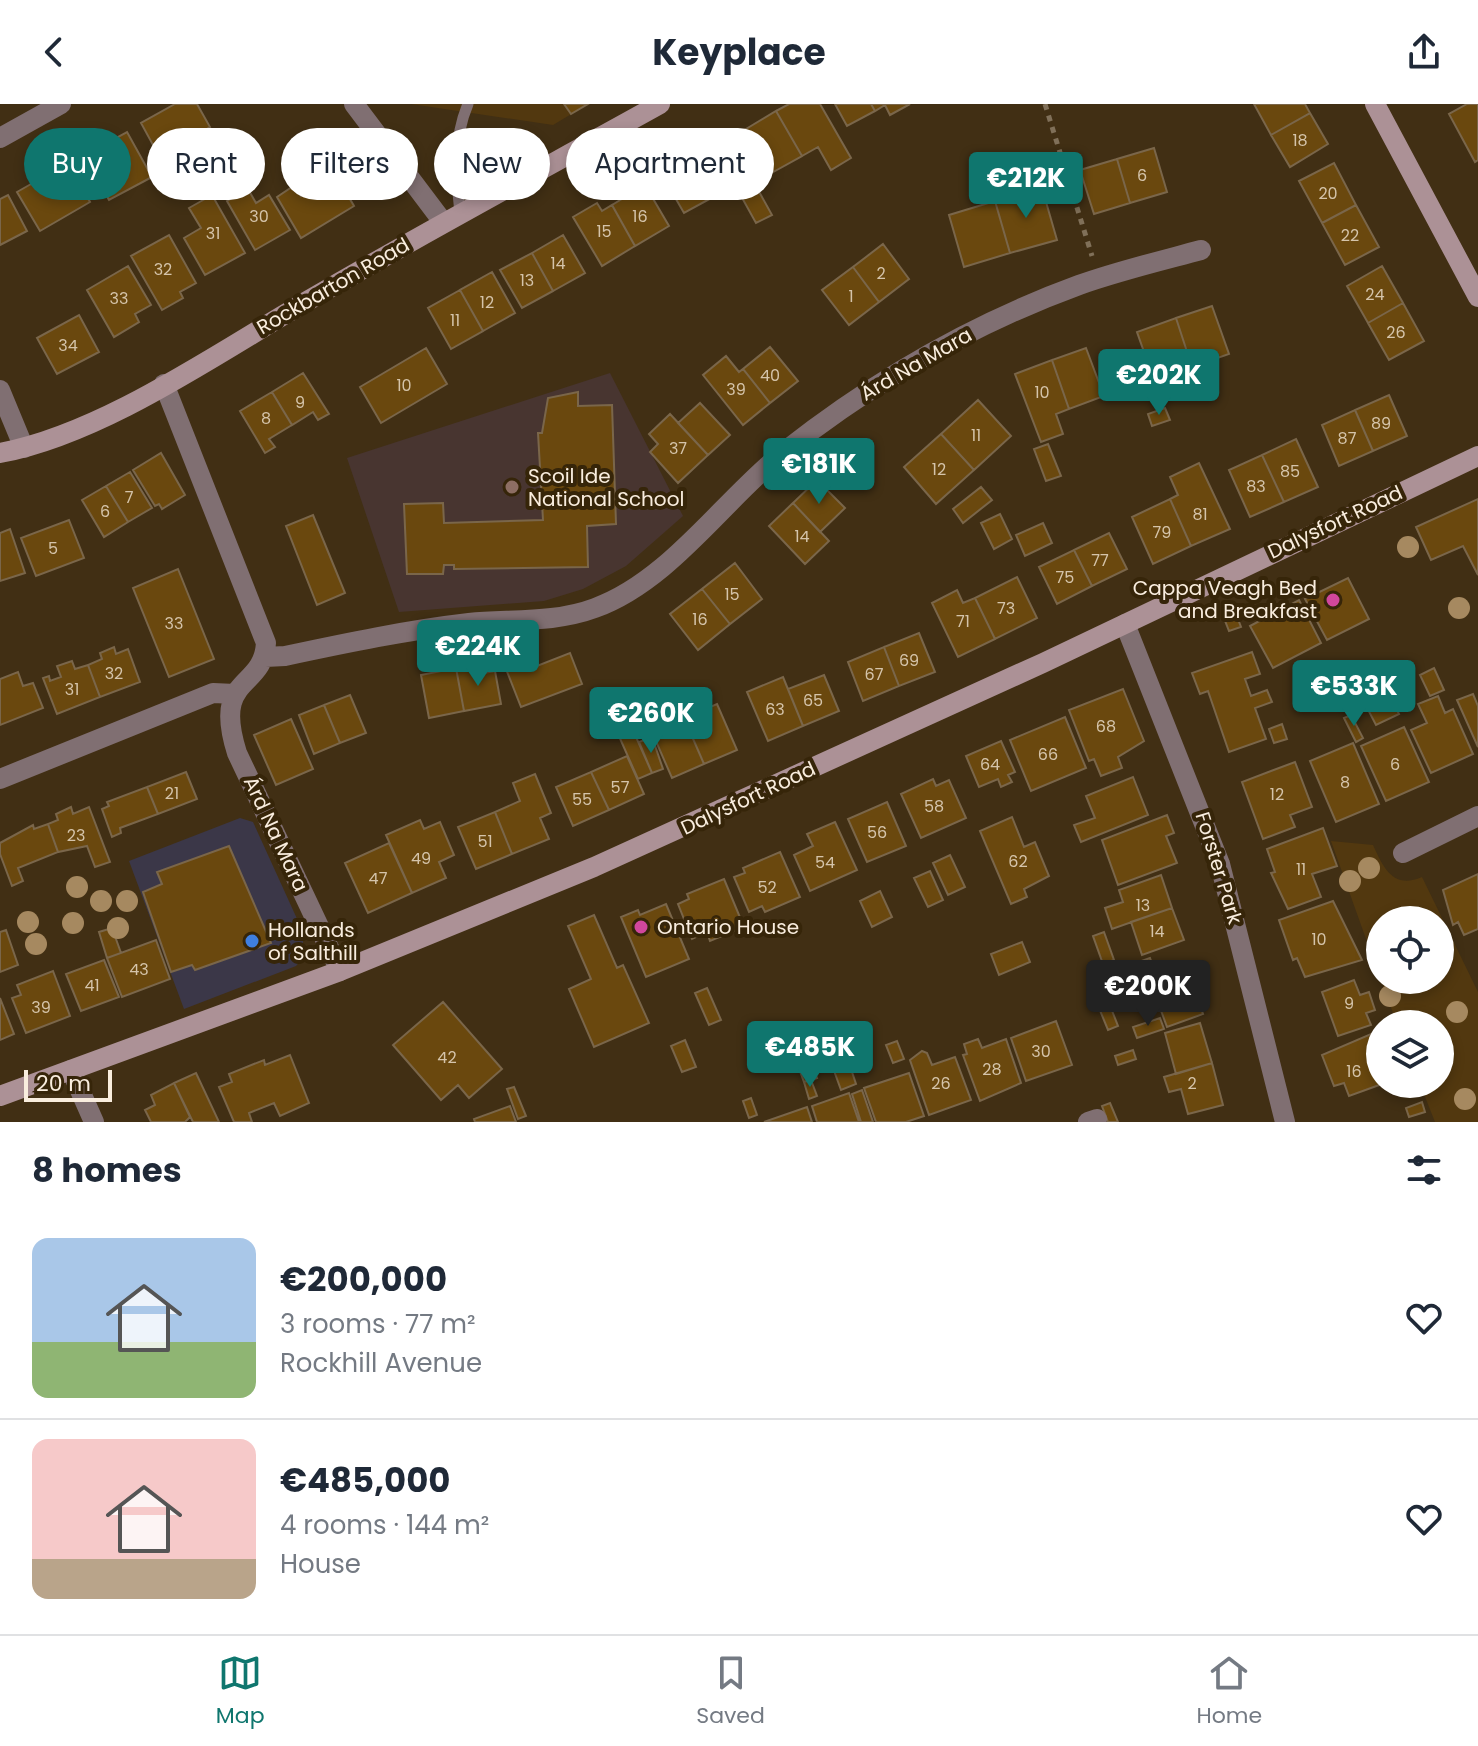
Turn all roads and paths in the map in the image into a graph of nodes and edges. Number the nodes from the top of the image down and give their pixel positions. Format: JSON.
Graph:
{"nodes":[{"id":1,"x":61,"y":104,"type":"edge"},
{"id":2,"x":354,"y":104,"type":"edge"},
{"id":3,"x":468,"y":104,"type":"edge"},
{"id":4,"x":660,"y":104,"type":"edge"},
{"id":5,"x":1045,"y":104,"type":"edge"},
{"id":6,"x":1375,"y":104,"type":"edge"},
{"id":7,"x":0,"y":138,"type":"edge"},
{"id":8,"x":451,"y":218,"type":"junction"},
{"id":9,"x":1201,"y":250,"type":"dead end"},
{"id":10,"x":1099,"y":279,"type":"junction"},
{"id":11,"x":1478,"y":297,"type":"edge"},
{"id":12,"x":164,"y":384,"type":"junction"},
{"id":13,"x":0,"y":390,"type":"edge"},
{"id":14,"x":24,"y":448,"type":"junction"},
{"id":15,"x":0,"y":453,"type":"edge"},
{"id":16,"x":1478,"y":456,"type":"edge"},
{"id":17,"x":1125,"y":624,"type":"junction"},
{"id":18,"x":265,"y":657,"type":"junction"},
{"id":19,"x":235,"y":694,"type":"junction"},
{"id":20,"x":0,"y":779,"type":"edge"},
{"id":21,"x":1478,"y":816,"type":"edge"},
{"id":22,"x":1403,"y":853,"type":"dead end"},
{"id":23,"x":340,"y":971,"type":"junction"},
{"id":24,"x":71,"y":1070,"type":"junction"},
{"id":25,"x":0,"y":1096,"type":"edge"},
{"id":26,"x":94,"y":1122,"type":"edge"},
{"id":27,"x":1285,"y":1122,"type":"edge"}],
"edges":[{"from":1,"to":7,"type":"street"},
{"from":2,"to":8,"type":"street"},
{"from":3,"to":8,"type":"lane"},
{"from":4,"to":8,"type":"street","name":"Rockbarton Road"},
{"from":5,"to":10,"type":"path"},
{"from":6,"to":11,"type":"street"},
{"from":8,"to":12,"type":"street","name":"Rockbarton Road"},
{"from":9,"to":10,"type":"street","name":"Árd Na Mara"},
{"from":10,"to":18,"type":"street","name":"Árd Na Mara"},
{"from":12,"to":14,"type":"street","name":"Rockbarton Road"},
{"from":12,"to":18,"type":"street"},
{"from":13,"to":14,"type":"street"},
{"from":14,"to":15,"type":"street","name":"Rockbarton Road"},
{"from":16,"to":17,"type":"street","name":"Dalysfort Road"},
{"from":17,"to":23,"type":"street","name":"Dalysfort Road"},
{"from":17,"to":27,"type":"street","name":"Forster Park"},
{"from":18,"to":19,"type":"street"},
{"from":19,"to":20,"type":"street"},
{"from":19,"to":23,"type":"street","name":"Árd Na Mara"},
{"from":21,"to":22,"type":"street"},
{"from":23,"to":24,"type":"street","name":"Dalysfort Road"},
{"from":24,"to":25,"type":"street","name":"Dalysfort Road"},
{"from":24,"to":26,"type":"street"}]}
